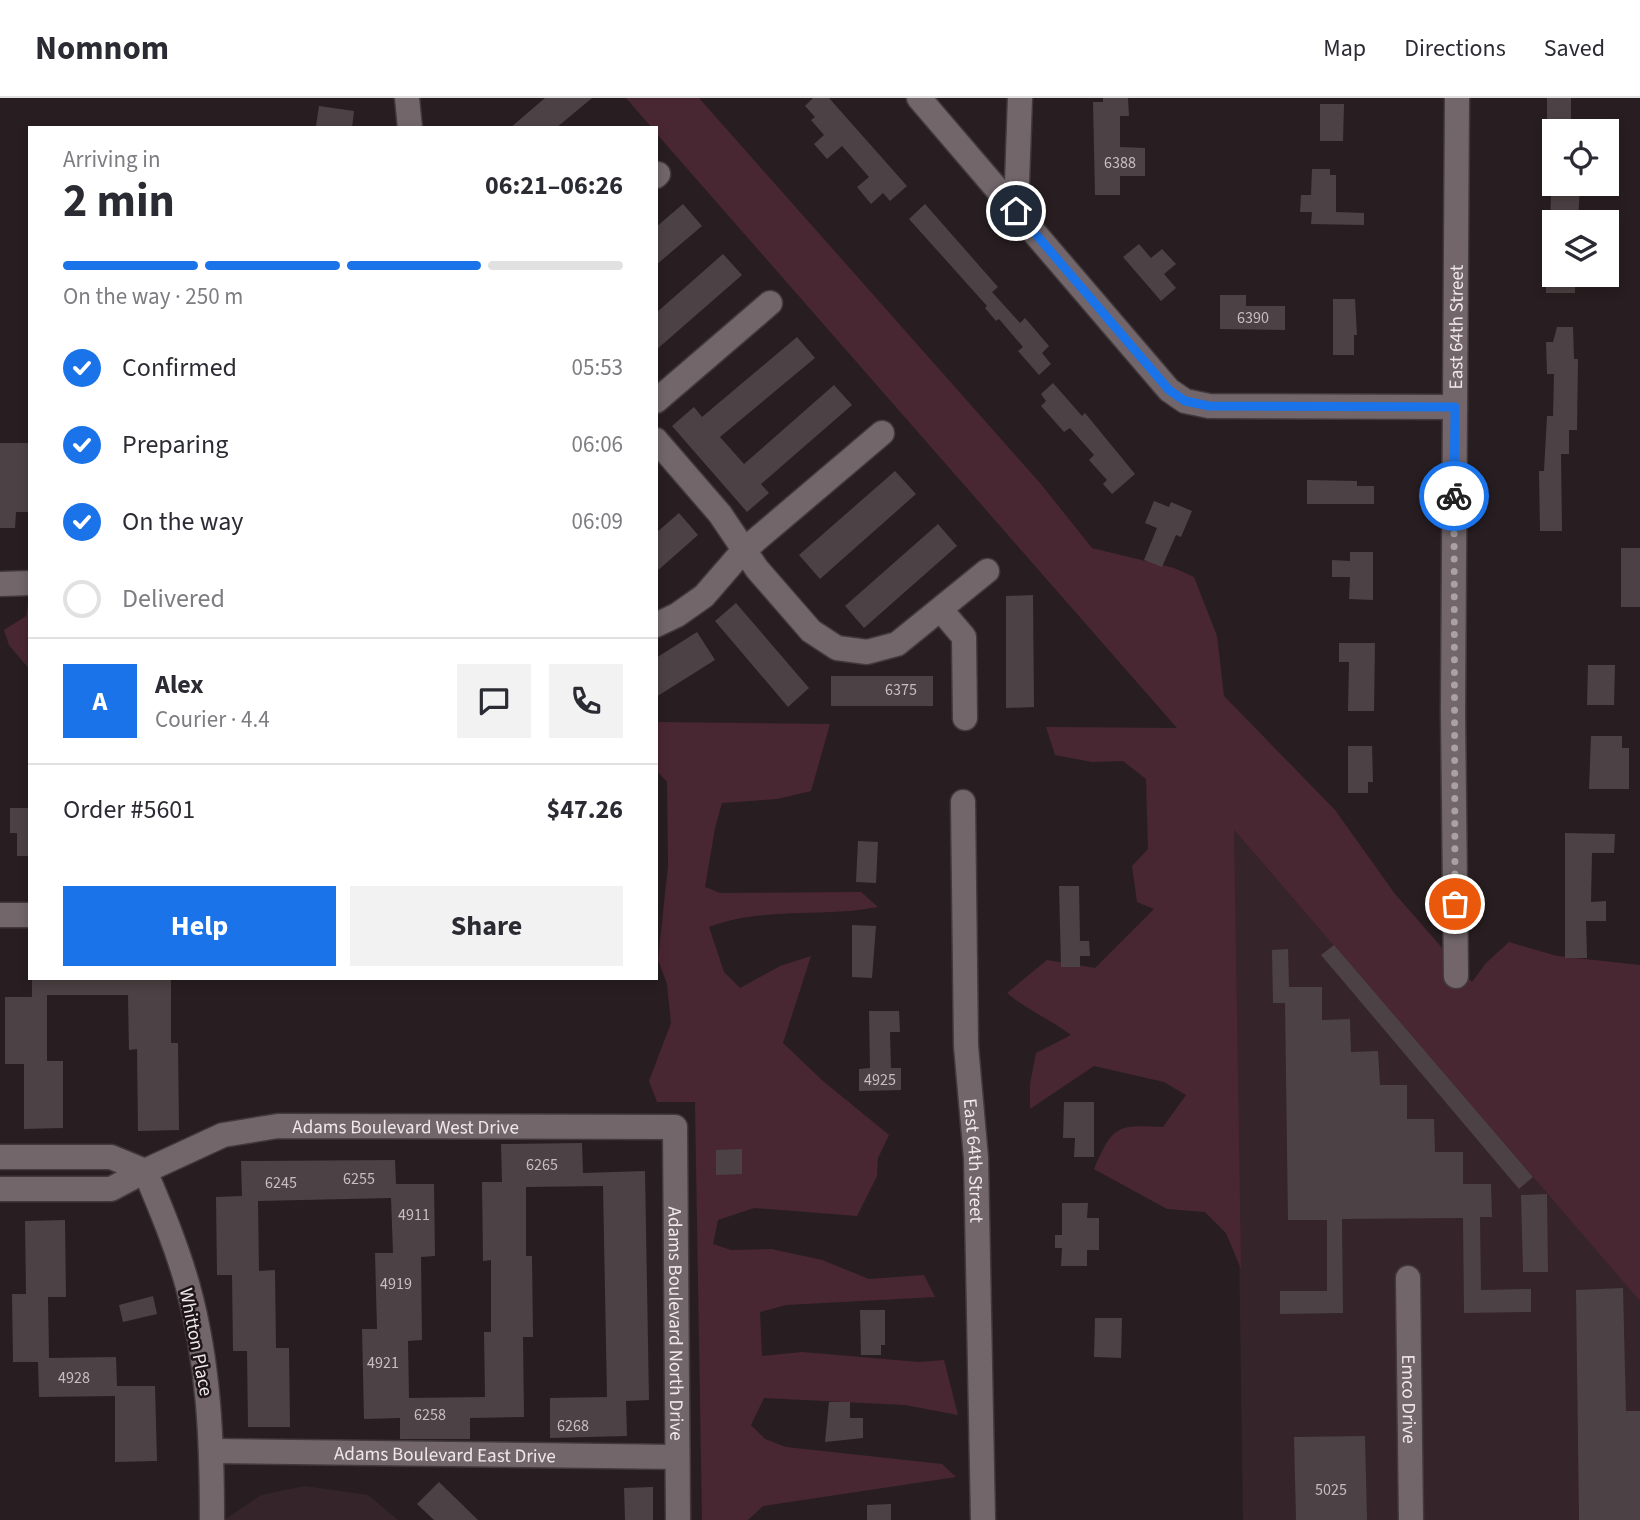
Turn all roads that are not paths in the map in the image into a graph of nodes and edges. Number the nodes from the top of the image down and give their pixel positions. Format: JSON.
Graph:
{"nodes":[{"id":1,"x":407,"y":98,"type":"edge"},
{"id":2,"x":919,"y":98,"type":"edge"},
{"id":3,"x":1020,"y":98,"type":"edge"},
{"id":4,"x":1457,"y":98,"type":"edge"},
{"id":5,"x":410,"y":126,"type":"edge"},
{"id":6,"x":1016,"y":211,"type":"junction"},
{"id":7,"x":771,"y":303,"type":"dead end"},
{"id":8,"x":658,"y":399,"type":"edge"},
{"id":9,"x":1455,"y":407,"type":"junction"},
{"id":10,"x":882,"y":433,"type":"dead end"},
{"id":11,"x":658,"y":442,"type":"edge"},
{"id":12,"x":743,"y":551,"type":"junction"},
{"id":13,"x":987,"y":570,"type":"dead end"},
{"id":14,"x":28,"y":583,"type":"edge"},
{"id":15,"x":0,"y":584,"type":"edge"},
{"id":16,"x":941,"y":610,"type":"junction"},
{"id":17,"x":658,"y":624,"type":"edge"},
{"id":18,"x":965,"y":718,"type":"dead end"},
{"id":19,"x":963,"y":802,"type":"dead end"},
{"id":20,"x":0,"y":915,"type":"edge"},
{"id":21,"x":28,"y":915,"type":"edge"},
{"id":22,"x":1457,"y":975,"type":"dead end"},
{"id":23,"x":675,"y":1127,"type":"joint"},
{"id":24,"x":0,"y":1157,"type":"edge"},
{"id":25,"x":145,"y":1171,"type":"junction"},
{"id":26,"x":0,"y":1189,"type":"edge"},
{"id":27,"x":1408,"y":1278,"type":"dead end"},
{"id":28,"x":212,"y":1451,"type":"junction"},
{"id":29,"x":677,"y":1457,"type":"junction"},
{"id":30,"x":212,"y":1520,"type":"edge"},
{"id":31,"x":678,"y":1520,"type":"edge"},
{"id":32,"x":983,"y":1520,"type":"edge"},
{"id":33,"x":1411,"y":1520,"type":"edge"}],
"edges":[{"from":1,"to":5,"type":"street"},
{"from":2,"to":6,"type":"street"},
{"from":3,"to":6,"type":"street"},
{"from":4,"to":9,"type":"street","name":"East 64th Street"},
{"from":6,"to":9,"type":"street"},
{"from":7,"to":8,"type":"street"},
{"from":9,"to":22,"type":"street","name":"East 64th Street"},
{"from":10,"to":12,"type":"street"},
{"from":11,"to":12,"type":"street"},
{"from":12,"to":16,"type":"street"},
{"from":12,"to":17,"type":"street"},
{"from":13,"to":16,"type":"street"},
{"from":14,"to":15,"type":"street"},
{"from":16,"to":18,"type":"street"},
{"from":19,"to":32,"type":"street","name":"East 64th Street"},
{"from":20,"to":21,"type":"street"},
{"from":23,"to":25,"type":"street","name":"Adams Boulevard West Drive"},
{"from":23,"to":29,"type":"street","name":"Adams Boulevard North Drive"},
{"from":24,"to":25,"type":"street"},
{"from":25,"to":26,"type":"street","name":"Adams Boulevard West Drive"},
{"from":25,"to":28,"type":"street","name":"Whitton Place"},
{"from":27,"to":33,"type":"street","name":"Emco Drive"},
{"from":28,"to":29,"type":"street","name":"Adams Boulevard East Drive"},
{"from":28,"to":30,"type":"street","name":"Whitton Place"},
{"from":29,"to":31,"type":"street","name":"Adams Boulevard North Drive"}]}
